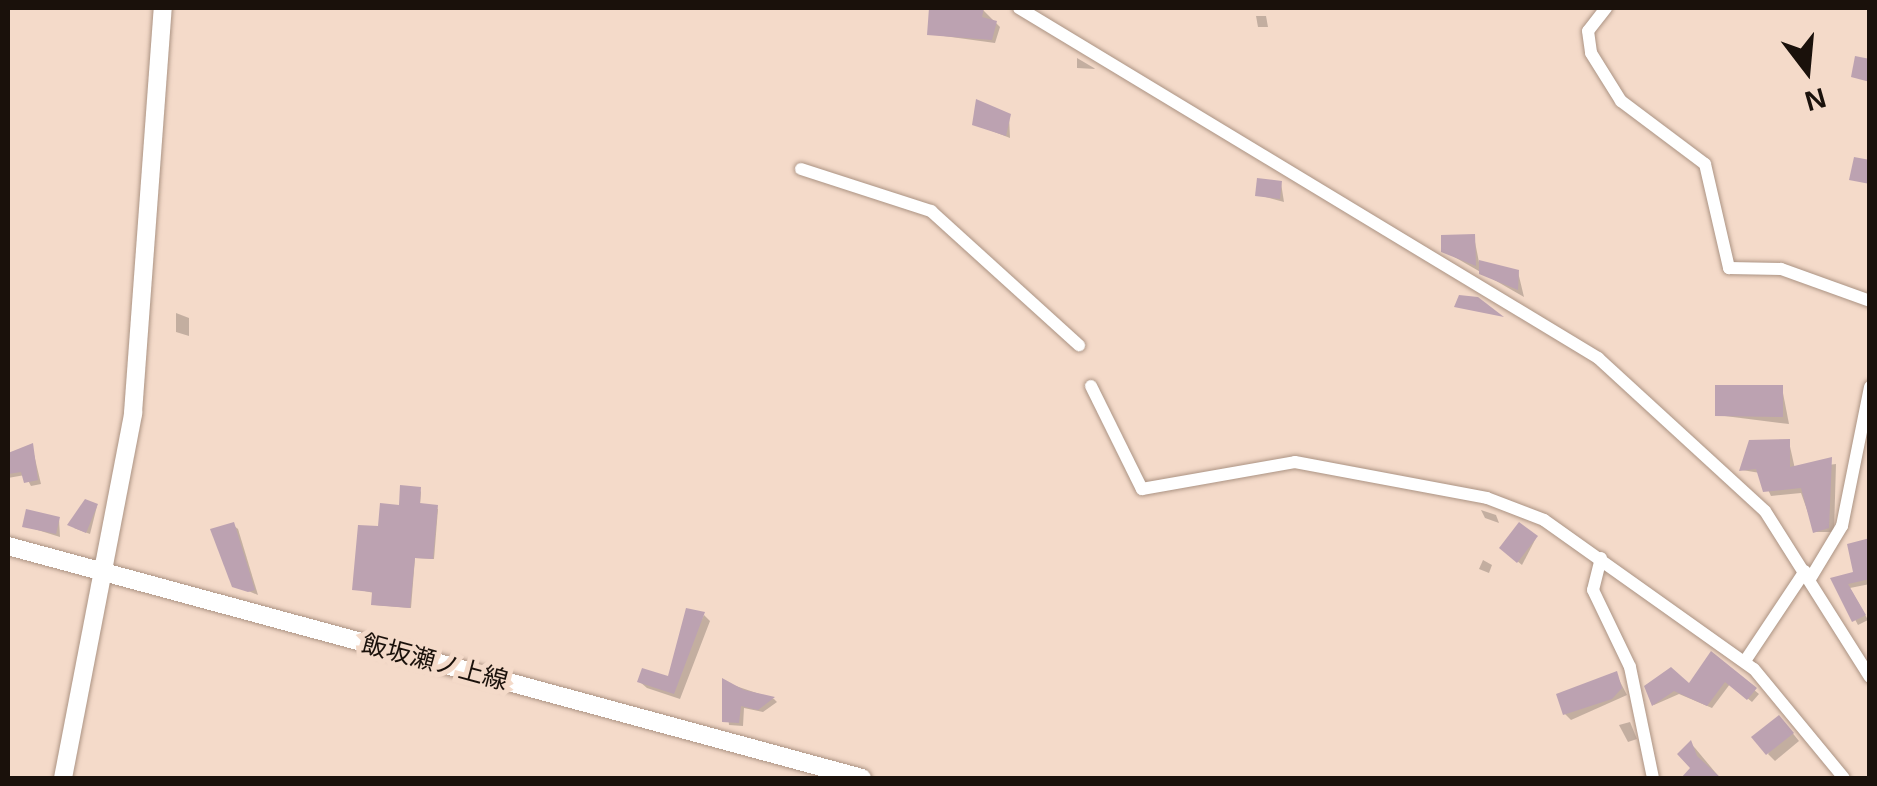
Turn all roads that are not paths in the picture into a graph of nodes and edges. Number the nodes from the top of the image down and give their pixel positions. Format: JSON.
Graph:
{"nodes":[{"id":1,"x":164,"y":8,"type":"edge"},
{"id":2,"x":1019,"y":8,"type":"edge"},
{"id":3,"x":1606,"y":8,"type":"edge"},
{"id":4,"x":801,"y":168,"type":"dead end"},
{"id":5,"x":1870,"y":300,"type":"edge"},
{"id":6,"x":1079,"y":346,"type":"dead end"},
{"id":7,"x":1091,"y":386,"type":"dead end"},
{"id":8,"x":1870,"y":387,"type":"edge"},
{"id":9,"x":8,"y":546,"type":"edge"},
{"id":10,"x":1601,"y":558,"type":"junction"},
{"id":11,"x":109,"y":573,"type":"junction"},
{"id":12,"x":1807,"y":575,"type":"junction"},
{"id":13,"x":1864,"y":657,"type":"edge"},
{"id":14,"x":1745,"y":661,"type":"junction"},
{"id":15,"x":1870,"y":677,"type":"edge"},
{"id":16,"x":63,"y":778,"type":"edge"},
{"id":17,"x":862,"y":778,"type":"edge"},
{"id":18,"x":1654,"y":778,"type":"edge"},
{"id":19,"x":1844,"y":778,"type":"edge"}],
"edges":[{"from":1,"to":11,"type":"main road"},
{"from":2,"to":12,"type":"street"},
{"from":3,"to":5,"type":"street"},
{"from":4,"to":6,"type":"street"},
{"from":7,"to":10,"type":"street"},
{"from":8,"to":12,"type":"street"},
{"from":9,"to":11,"type":"main road","name":"飯坂瀬ノ上線"},
{"from":10,"to":14,"type":"street"},
{"from":10,"to":18,"type":"street"},
{"from":11,"to":16,"type":"main road"},
{"from":11,"to":17,"type":"main road","name":"飯坂瀬ノ上線"},
{"from":12,"to":13,"type":"street"},
{"from":12,"to":14,"type":"street"},
{"from":13,"to":15,"type":"street"},
{"from":14,"to":19,"type":"street"}]}
